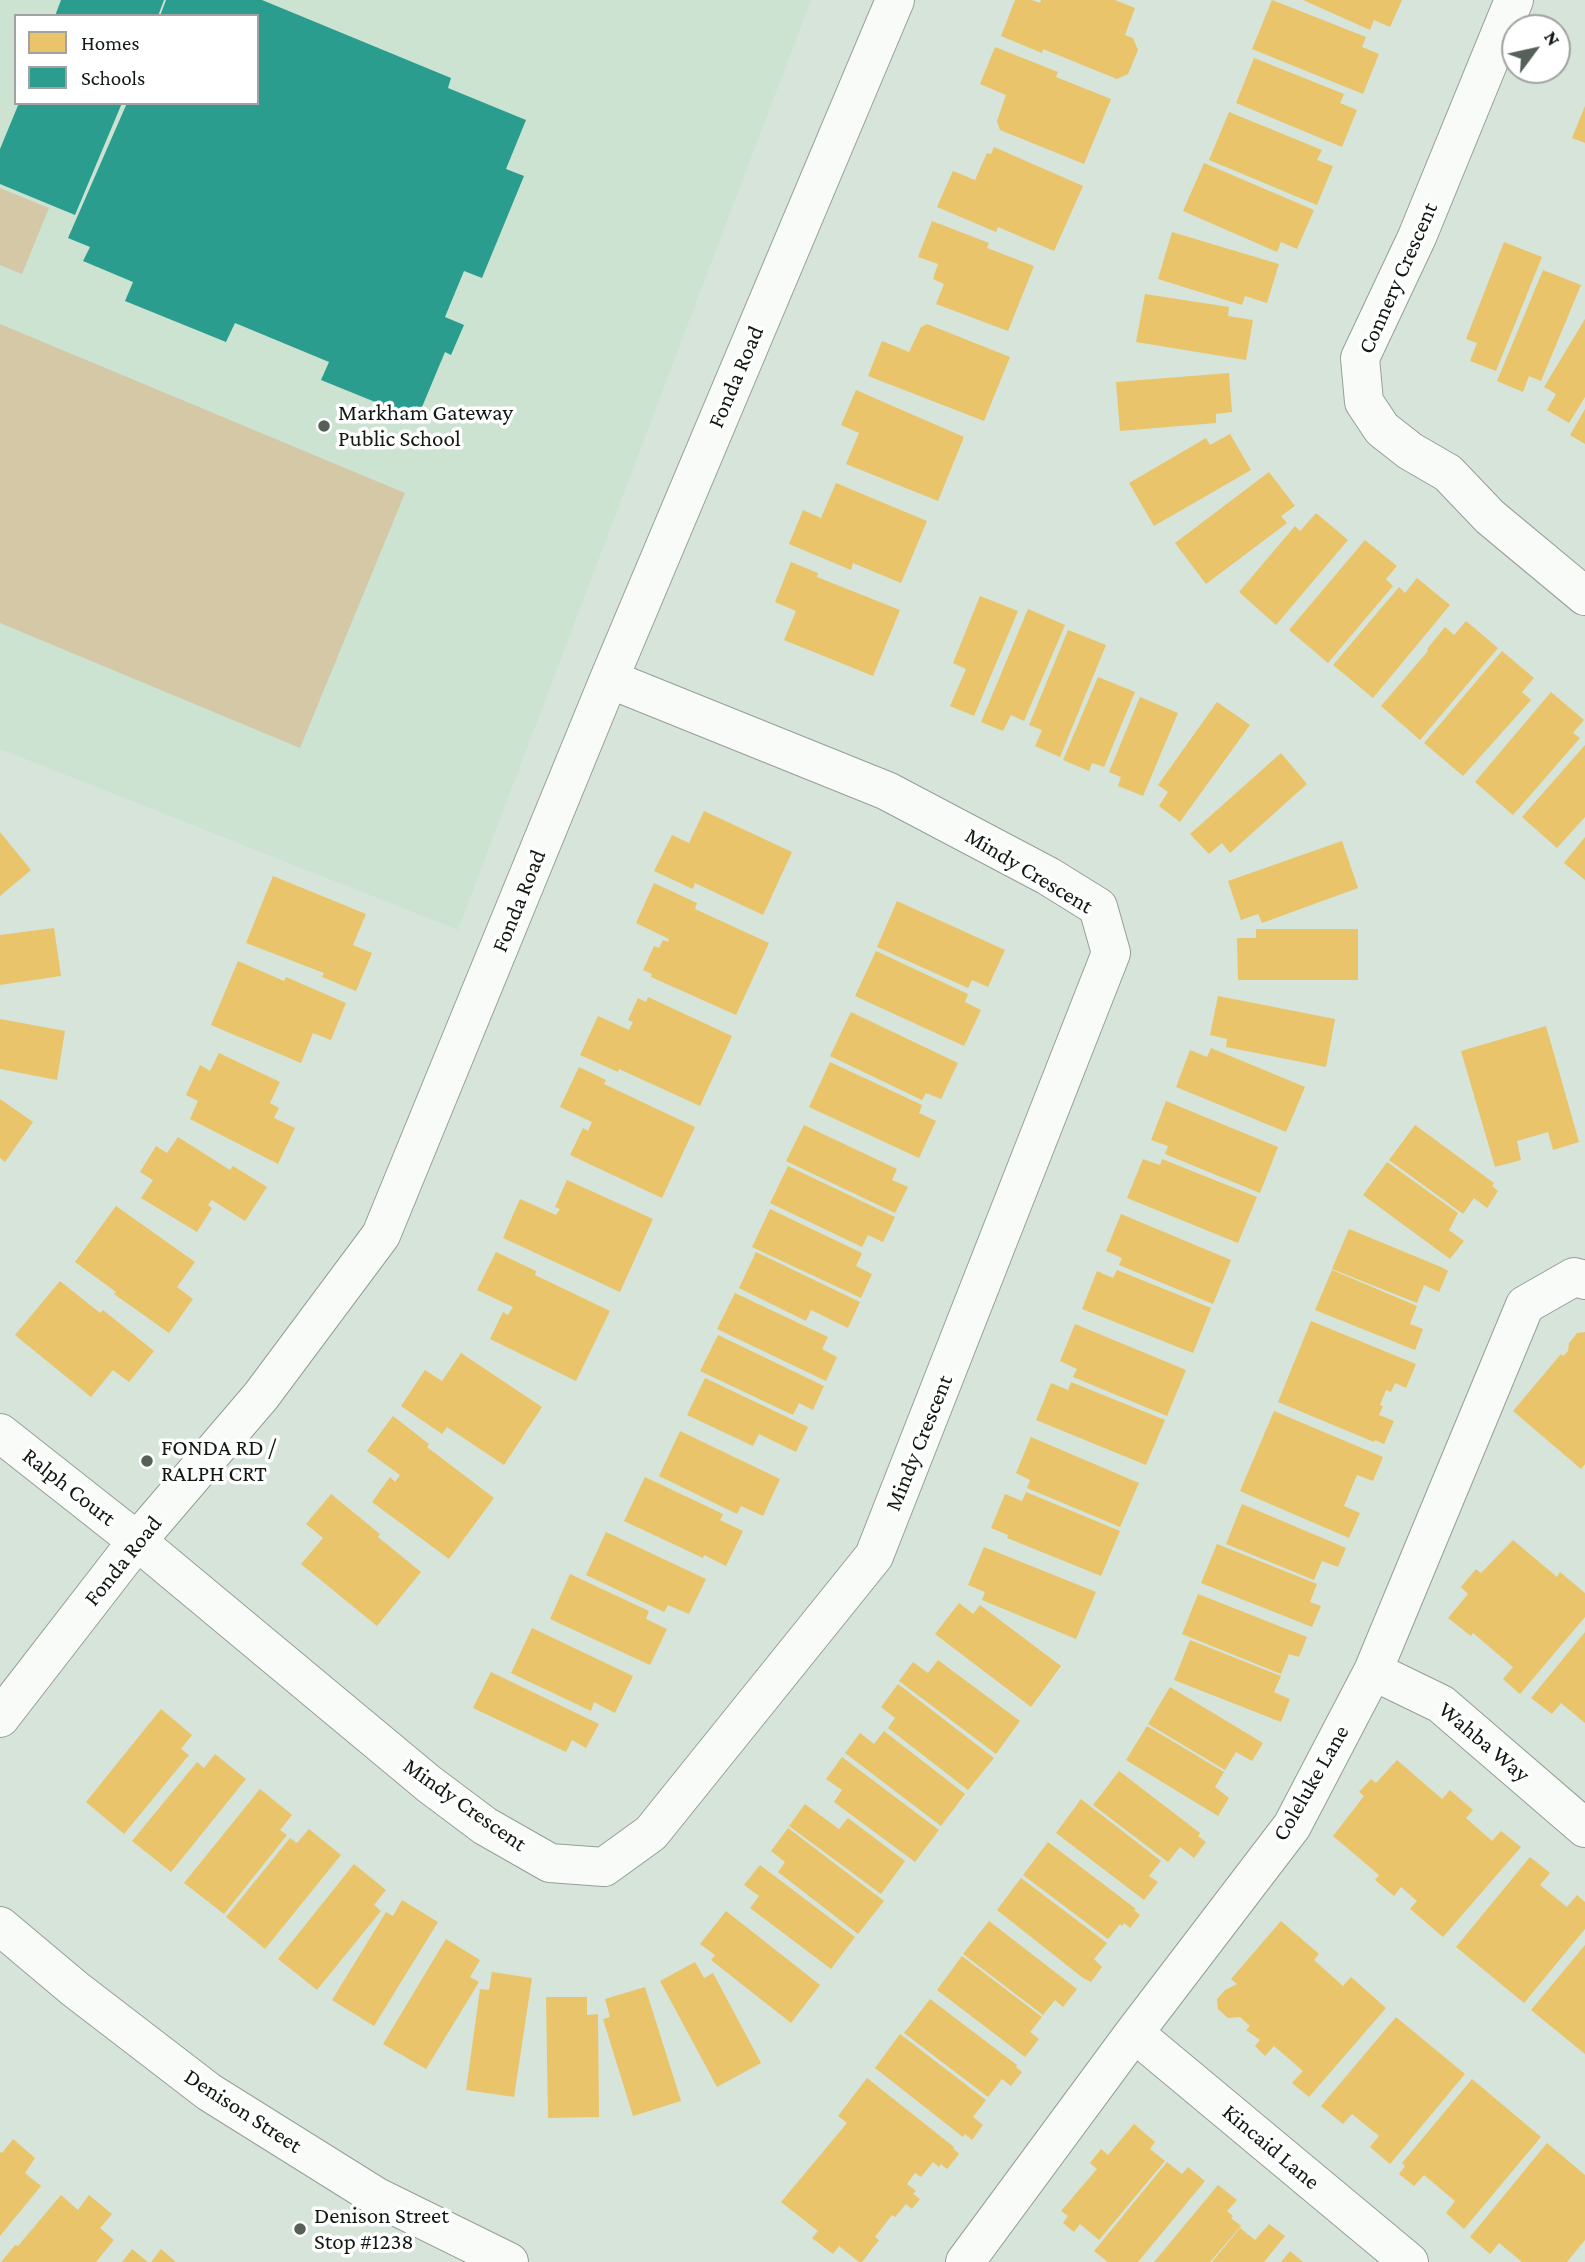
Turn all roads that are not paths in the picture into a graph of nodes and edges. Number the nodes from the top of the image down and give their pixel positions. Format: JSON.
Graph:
{"nodes":[{"id":1,"x":895,"y":0,"type":"edge"},
{"id":2,"x":1514,"y":0,"type":"edge"},
{"id":3,"x":1585,"y":596,"type":"edge"},
{"id":4,"x":609,"y":679,"type":"junction"},
{"id":5,"x":1585,"y":1280,"type":"edge"},
{"id":6,"x":0,"y":1433,"type":"edge"},
{"id":7,"x":138,"y":1541,"type":"junction"},
{"id":8,"x":1373,"y":1671,"type":"junction"},
{"id":9,"x":0,"y":1718,"type":"edge"},
{"id":10,"x":1585,"y":1828,"type":"edge"},
{"id":11,"x":0,"y":1926,"type":"edge"},
{"id":12,"x":1134,"y":2033,"type":"junction"},
{"id":13,"x":509,"y":2262,"type":"edge"},
{"id":14,"x":965,"y":2262,"type":"edge"},
{"id":15,"x":1409,"y":2262,"type":"edge"}],
"edges":[{"from":1,"to":4,"type":"street","name":"Fonda Road"},
{"from":2,"to":3,"type":"street","name":"Connery Crescent"},
{"from":4,"to":7,"type":"street","name":"Fonda Road"},
{"from":4,"to":7,"type":"street","name":"Mindy Crescent"},
{"from":5,"to":8,"type":"street","name":"Coleluke Lane"},
{"from":6,"to":7,"type":"street","name":"Ralph Court"},
{"from":7,"to":9,"type":"street","name":"Fonda Road"},
{"from":8,"to":10,"type":"street","name":"Wahba Way"},
{"from":8,"to":12,"type":"street","name":"Coleluke Lane"},
{"from":11,"to":13,"type":"street","name":"Denison Street"},
{"from":12,"to":14,"type":"street","name":"Coleluke Lane"},
{"from":12,"to":15,"type":"street","name":"Kincaid Lane"}]}
